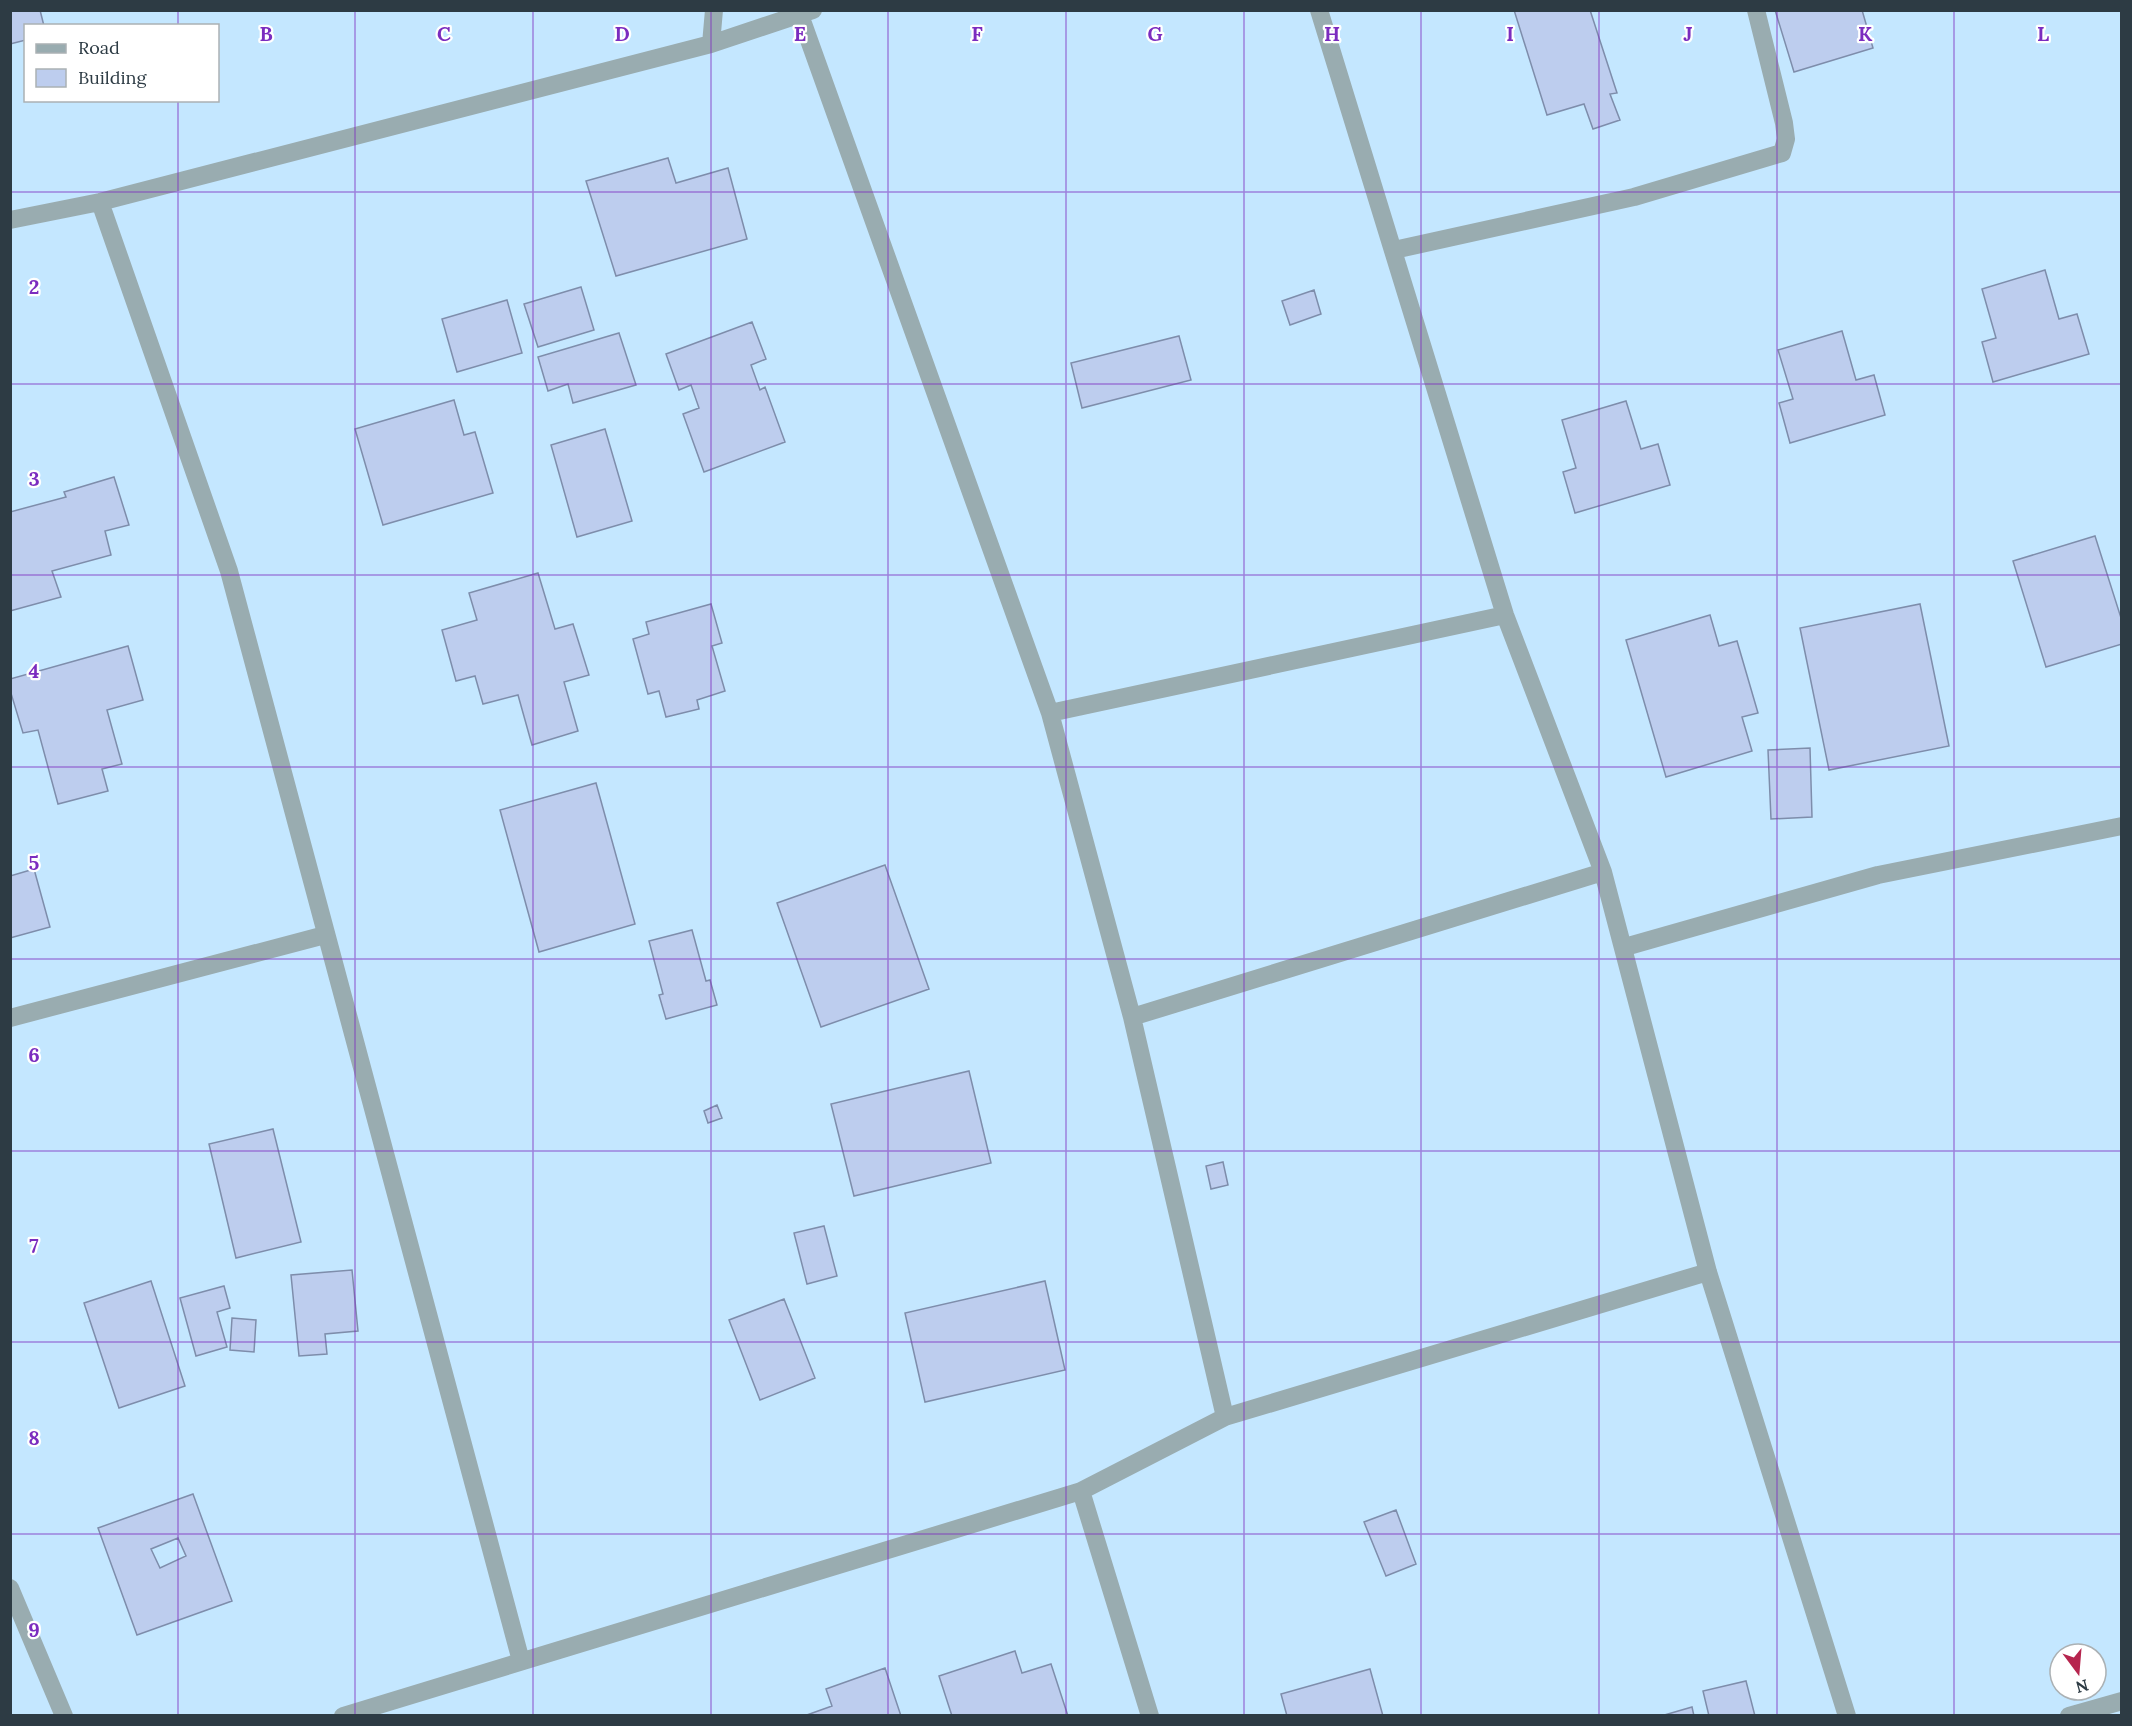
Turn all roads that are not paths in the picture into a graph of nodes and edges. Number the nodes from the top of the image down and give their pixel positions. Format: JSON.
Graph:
{"nodes":[{"id":1,"x":714,"y":10,"type":"edge"},
{"id":2,"x":1319,"y":10,"type":"edge"},
{"id":3,"x":1756,"y":10,"type":"edge"},
{"id":4,"x":806,"y":13,"type":"edge"},
{"id":5,"x":711,"y":44,"type":"junction"},
{"id":6,"x":100,"y":202,"type":"junction"},
{"id":7,"x":10,"y":220,"type":"edge"},
{"id":8,"x":1394,"y":250,"type":"junction"},
{"id":9,"x":1505,"y":615,"type":"junction"},
{"id":10,"x":1050,"y":713,"type":"junction"},
{"id":11,"x":2121,"y":826,"type":"edge"},
{"id":12,"x":1603,"y":872,"type":"junction"},
{"id":13,"x":325,"y":935,"type":"junction"},
{"id":14,"x":1625,"y":948,"type":"junction"},
{"id":15,"x":1132,"y":1017,"type":"junction"},
{"id":16,"x":10,"y":1018,"type":"edge"},
{"id":17,"x":1708,"y":1272,"type":"junction"},
{"id":18,"x":1224,"y":1418,"type":"junction"},
{"id":19,"x":1081,"y":1491,"type":"junction"},
{"id":20,"x":10,"y":1588,"type":"edge"},
{"id":21,"x":521,"y":1661,"type":"junction"},
{"id":22,"x":2121,"y":1701,"type":"edge"},
{"id":23,"x":64,"y":1716,"type":"edge"},
{"id":24,"x":343,"y":1716,"type":"edge"},
{"id":25,"x":1150,"y":1716,"type":"edge"},
{"id":26,"x":1847,"y":1716,"type":"edge"},
{"id":27,"x":2068,"y":1716,"type":"edge"}],
"edges":[{"from":1,"to":5,"type":"street"},
{"from":2,"to":8,"type":"street"},
{"from":3,"to":8,"type":"street"},
{"from":4,"to":5,"type":"street"},
{"from":4,"to":10,"type":"street"},
{"from":5,"to":6,"type":"street"},
{"from":6,"to":7,"type":"street"},
{"from":6,"to":13,"type":"street"},
{"from":8,"to":9,"type":"street"},
{"from":9,"to":10,"type":"street"},
{"from":9,"to":12,"type":"street"},
{"from":10,"to":15,"type":"street"},
{"from":11,"to":14,"type":"street"},
{"from":12,"to":14,"type":"street"},
{"from":12,"to":15,"type":"street"},
{"from":13,"to":16,"type":"street"},
{"from":13,"to":21,"type":"street"},
{"from":14,"to":17,"type":"street"},
{"from":15,"to":18,"type":"street"},
{"from":17,"to":18,"type":"street"},
{"from":17,"to":26,"type":"street"},
{"from":18,"to":19,"type":"street"},
{"from":19,"to":21,"type":"street"},
{"from":19,"to":25,"type":"street"},
{"from":20,"to":23,"type":"street"},
{"from":21,"to":24,"type":"street"},
{"from":22,"to":27,"type":"street"}]}
